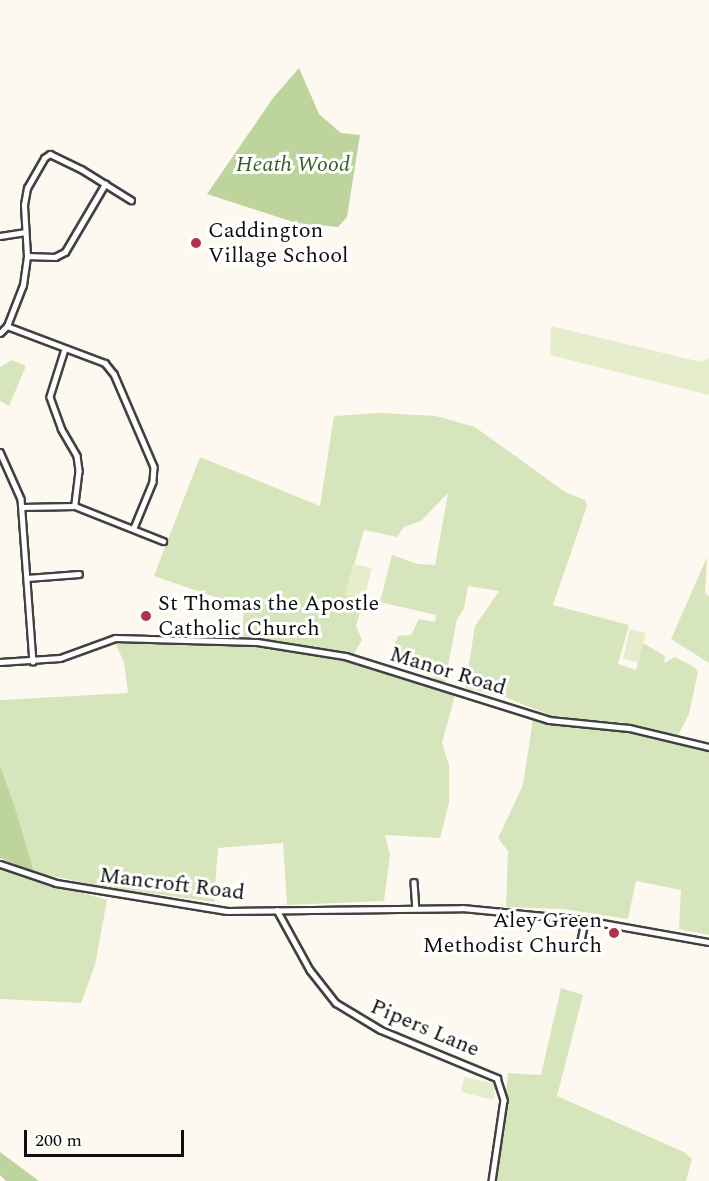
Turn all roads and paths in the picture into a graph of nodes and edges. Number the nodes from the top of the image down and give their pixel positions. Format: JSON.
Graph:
{"nodes":[{"id":1,"x":105,"y":184,"type":"junction"},
{"id":2,"x":131,"y":200,"type":"dead end"},
{"id":3,"x":24,"y":232,"type":"junction"},
{"id":4,"x":0,"y":236,"type":"edge"},
{"id":5,"x":27,"y":256,"type":"junction"},
{"id":6,"x":7,"y":326,"type":"junction"},
{"id":7,"x":0,"y":333,"type":"edge"},
{"id":8,"x":65,"y":349,"type":"junction"},
{"id":9,"x":0,"y":452,"type":"edge"},
{"id":10,"x":75,"y":506,"type":"junction"},
{"id":11,"x":22,"y":507,"type":"junction"},
{"id":12,"x":134,"y":528,"type":"junction"},
{"id":13,"x":163,"y":541,"type":"dead end"},
{"id":14,"x":79,"y":574,"type":"dead end"},
{"id":15,"x":27,"y":578,"type":"junction"},
{"id":16,"x":0,"y":662,"type":"edge"},
{"id":17,"x":33,"y":662,"type":"junction"},
{"id":18,"x":709,"y":747,"type":"edge"},
{"id":19,"x":0,"y":864,"type":"edge"},
{"id":20,"x":414,"y":882,"type":"dead end"},
{"id":21,"x":416,"y":908,"type":"junction"},
{"id":22,"x":289,"y":909,"type":"junction"},
{"id":23,"x":277,"y":910,"type":"junction"},
{"id":24,"x":285,"y":919,"type":"junction"},
{"id":25,"x":585,"y":920,"type":"junction"},
{"id":26,"x":709,"y":942,"type":"edge"},
{"id":27,"x":580,"y":943,"type":"dead end"},
{"id":28,"x":492,"y":1181,"type":"edge"}],
"edges":[{"from":1,"to":2,"type":"street"},
{"from":1,"to":3,"type":"street"},
{"from":1,"to":5,"type":"street"},
{"from":3,"to":4,"type":"street"},
{"from":3,"to":5,"type":"street"},
{"from":5,"to":6,"type":"street"},
{"from":6,"to":7,"type":"street"},
{"from":6,"to":8,"type":"street"},
{"from":8,"to":10,"type":"street"},
{"from":8,"to":12,"type":"street"},
{"from":9,"to":11,"type":"street"},
{"from":10,"to":11,"type":"street"},
{"from":10,"to":12,"type":"street"},
{"from":11,"to":15,"type":"street"},
{"from":12,"to":13,"type":"street"},
{"from":14,"to":15,"type":"street"},
{"from":15,"to":17,"type":"street"},
{"from":16,"to":17,"type":"street","name":"Manor Road"},
{"from":17,"to":18,"type":"street","name":"Manor Road"},
{"from":19,"to":23,"type":"street","name":"Mancroft Road"},
{"from":20,"to":21,"type":"street"},
{"from":21,"to":22,"type":"street","name":"Mancroft Road"},
{"from":21,"to":25,"type":"street","name":"Mancroft Road"},
{"from":22,"to":23,"type":"street","name":"Mancroft Road"},
{"from":22,"to":24,"type":"street"},
{"from":23,"to":24,"type":"street","name":"Pipers Lane"},
{"from":24,"to":28,"type":"street","name":"Pipers Lane"},
{"from":25,"to":26,"type":"street","name":"Mancroft Road"},
{"from":25,"to":27,"type":"street"}]}
